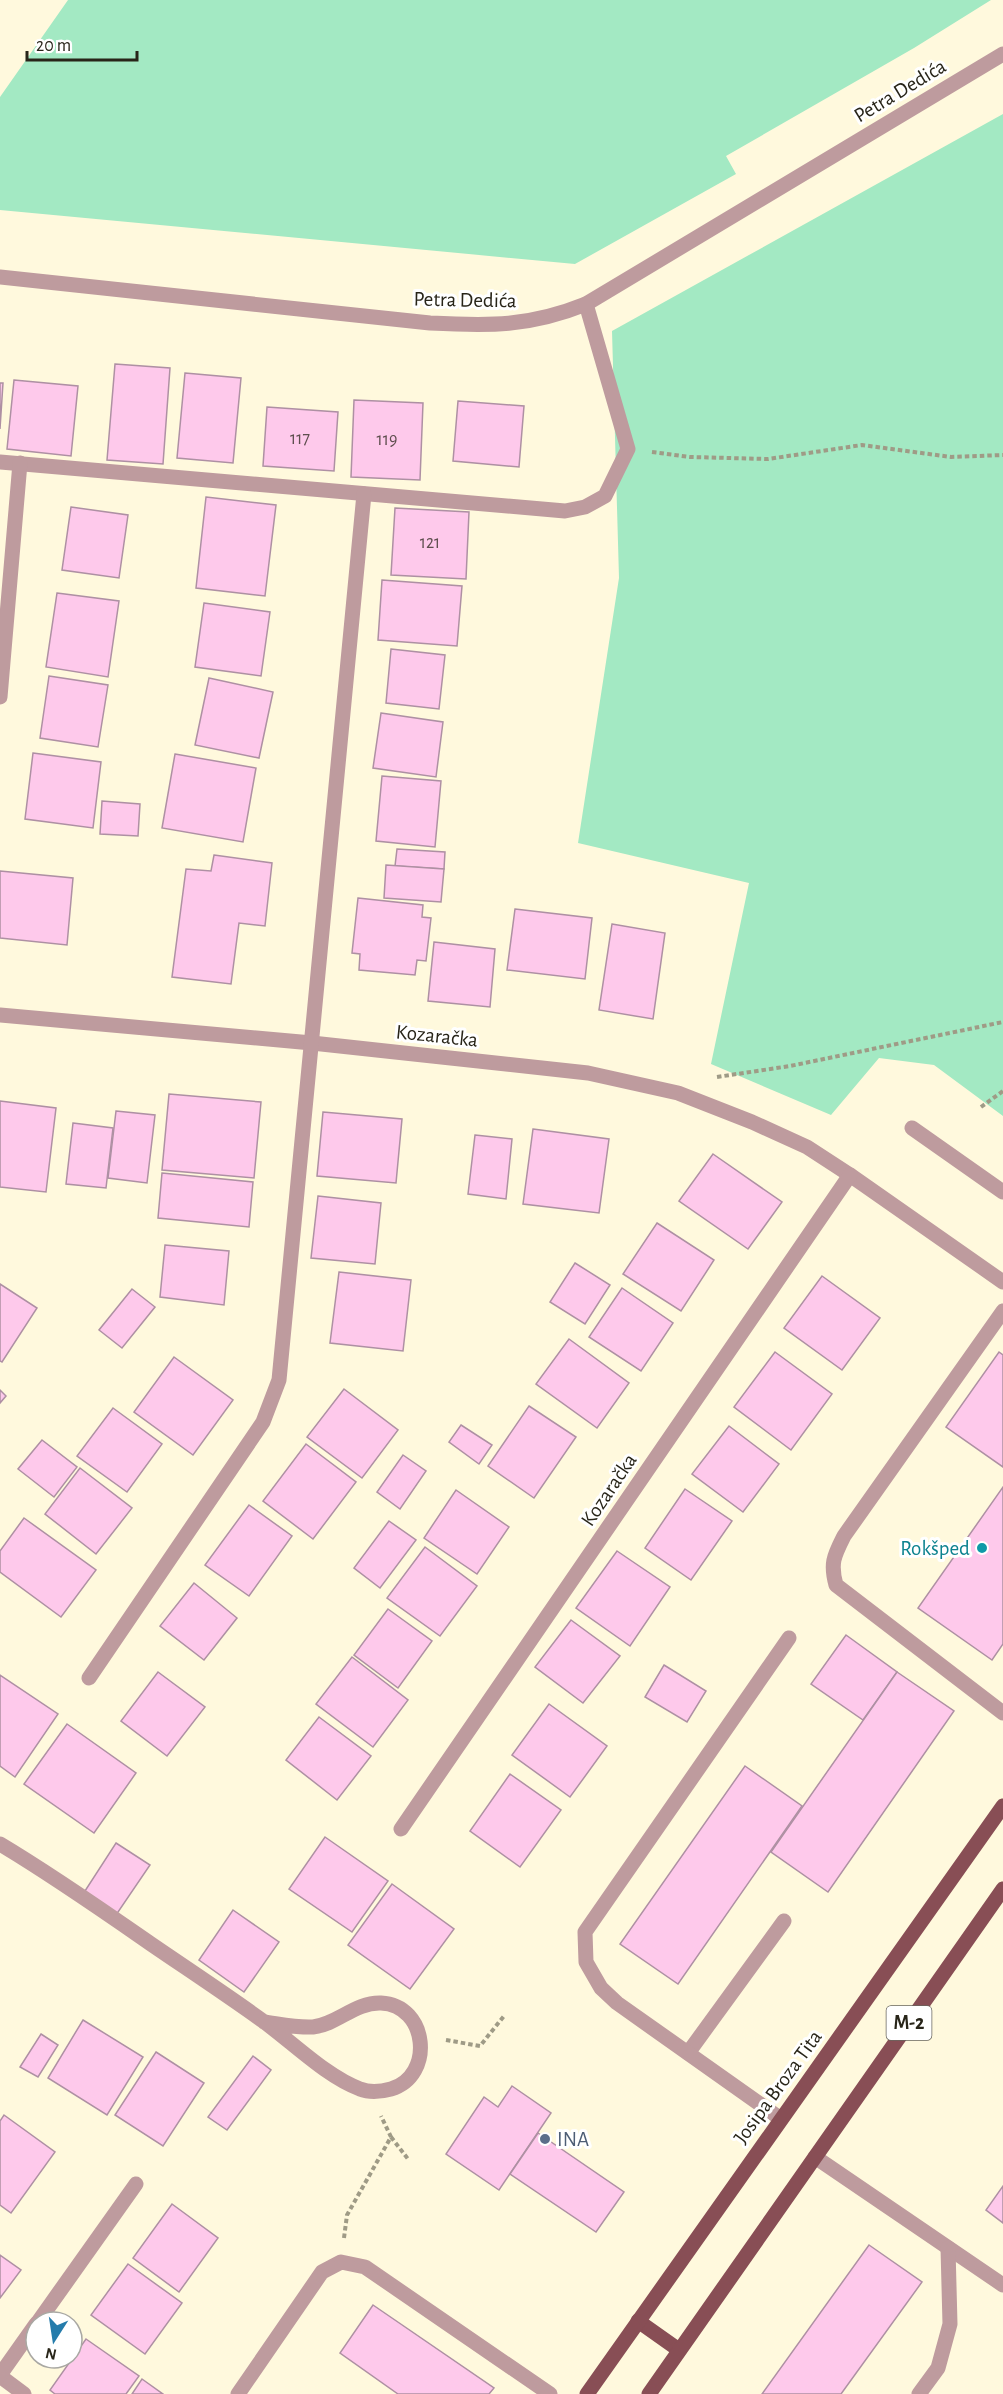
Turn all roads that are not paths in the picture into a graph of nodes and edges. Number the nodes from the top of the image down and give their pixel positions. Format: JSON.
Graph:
{"nodes":[{"id":1,"x":1003,"y":54,"type":"edge"},
{"id":2,"x":0,"y":277,"type":"edge"},
{"id":3,"x":586,"y":304,"type":"junction"},
{"id":4,"x":0,"y":462,"type":"edge"},
{"id":5,"x":20,"y":463,"type":"junction"},
{"id":6,"x":364,"y":494,"type":"junction"},
{"id":7,"x":0,"y":697,"type":"edge"},
{"id":8,"x":0,"y":1015,"type":"edge"},
{"id":9,"x":312,"y":1043,"type":"junction"},
{"id":10,"x":912,"y":1128,"type":"dead end"},
{"id":11,"x":850,"y":1175,"type":"junction"},
{"id":12,"x":1003,"y":1192,"type":"edge"},
{"id":13,"x":1003,"y":1282,"type":"edge"},
{"id":14,"x":1003,"y":1311,"type":"edge"},
{"id":15,"x":789,"y":1638,"type":"dead end"},
{"id":16,"x":89,"y":1678,"type":"dead end"},
{"id":17,"x":1003,"y":1713,"type":"edge"},
{"id":18,"x":1003,"y":1806,"type":"edge"},
{"id":19,"x":401,"y":1829,"type":"dead end"},
{"id":20,"x":0,"y":1844,"type":"edge"},
{"id":21,"x":1003,"y":1889,"type":"edge"},
{"id":22,"x":784,"y":1921,"type":"dead end"},
{"id":23,"x":264,"y":2022,"type":"junction"},
{"id":24,"x":688,"y":2054,"type":"junction"},
{"id":25,"x":781,"y":2119,"type":"junction"},
{"id":26,"x":815,"y":2157,"type":"junction"},
{"id":27,"x":136,"y":2184,"type":"dead end"},
{"id":28,"x":948,"y":2248,"type":"junction"},
{"id":29,"x":1003,"y":2285,"type":"edge"},
{"id":30,"x":46,"y":2310,"type":"edge"},
{"id":31,"x":638,"y":2321,"type":"junction"},
{"id":32,"x":24,"y":2342,"type":"edge"},
{"id":33,"x":680,"y":2350,"type":"junction"},
{"id":34,"x":0,"y":2376,"type":"edge"},
{"id":35,"x":24,"y":2394,"type":"edge"},
{"id":36,"x":238,"y":2394,"type":"edge"},
{"id":37,"x":550,"y":2394,"type":"edge"},
{"id":38,"x":587,"y":2394,"type":"edge"},
{"id":39,"x":649,"y":2394,"type":"edge"},
{"id":40,"x":919,"y":2394,"type":"edge"}],
"edges":[{"from":1,"to":3,"type":"street","name":"Petra Dedića"},
{"from":2,"to":3,"type":"street","name":"Petra Dedića"},
{"from":3,"to":6,"type":"street"},
{"from":4,"to":5,"type":"street"},
{"from":5,"to":6,"type":"street"},
{"from":5,"to":7,"type":"street"},
{"from":6,"to":9,"type":"street"},
{"from":8,"to":9,"type":"street","name":"Kozaračka"},
{"from":9,"to":11,"type":"street","name":"Kozaračka"},
{"from":9,"to":16,"type":"street"},
{"from":10,"to":12,"type":"street"},
{"from":11,"to":13,"type":"street","name":"Kozaračka"},
{"from":11,"to":19,"type":"street","name":"Kozaračka"},
{"from":14,"to":17,"type":"street"},
{"from":15,"to":24,"type":"street"},
{"from":18,"to":25,"type":"main road","name":"Josipa Broza Tita","number":"M-2"},
{"from":20,"to":23,"type":"street"},
{"from":21,"to":26,"type":"main road","number":"M-2"},
{"from":22,"to":24,"type":"street"},
{"from":23,"to":23,"type":"street"},
{"from":24,"to":25,"type":"street"},
{"from":25,"to":31,"type":"main road","name":"Josipa Broza Tita","number":"M-2"},
{"from":26,"to":28,"type":"street"},
{"from":26,"to":33,"type":"main road","number":"M-2"},
{"from":27,"to":30,"type":"street"},
{"from":28,"to":29,"type":"street"},
{"from":28,"to":40,"type":"street"},
{"from":31,"to":33,"type":"main road"},
{"from":31,"to":38,"type":"main road","name":"Josipa Broza Tita","number":"M-2"},
{"from":32,"to":34,"type":"street"},
{"from":33,"to":39,"type":"main road","number":"M-2"},
{"from":34,"to":35,"type":"street"},
{"from":36,"to":37,"type":"street"}]}
